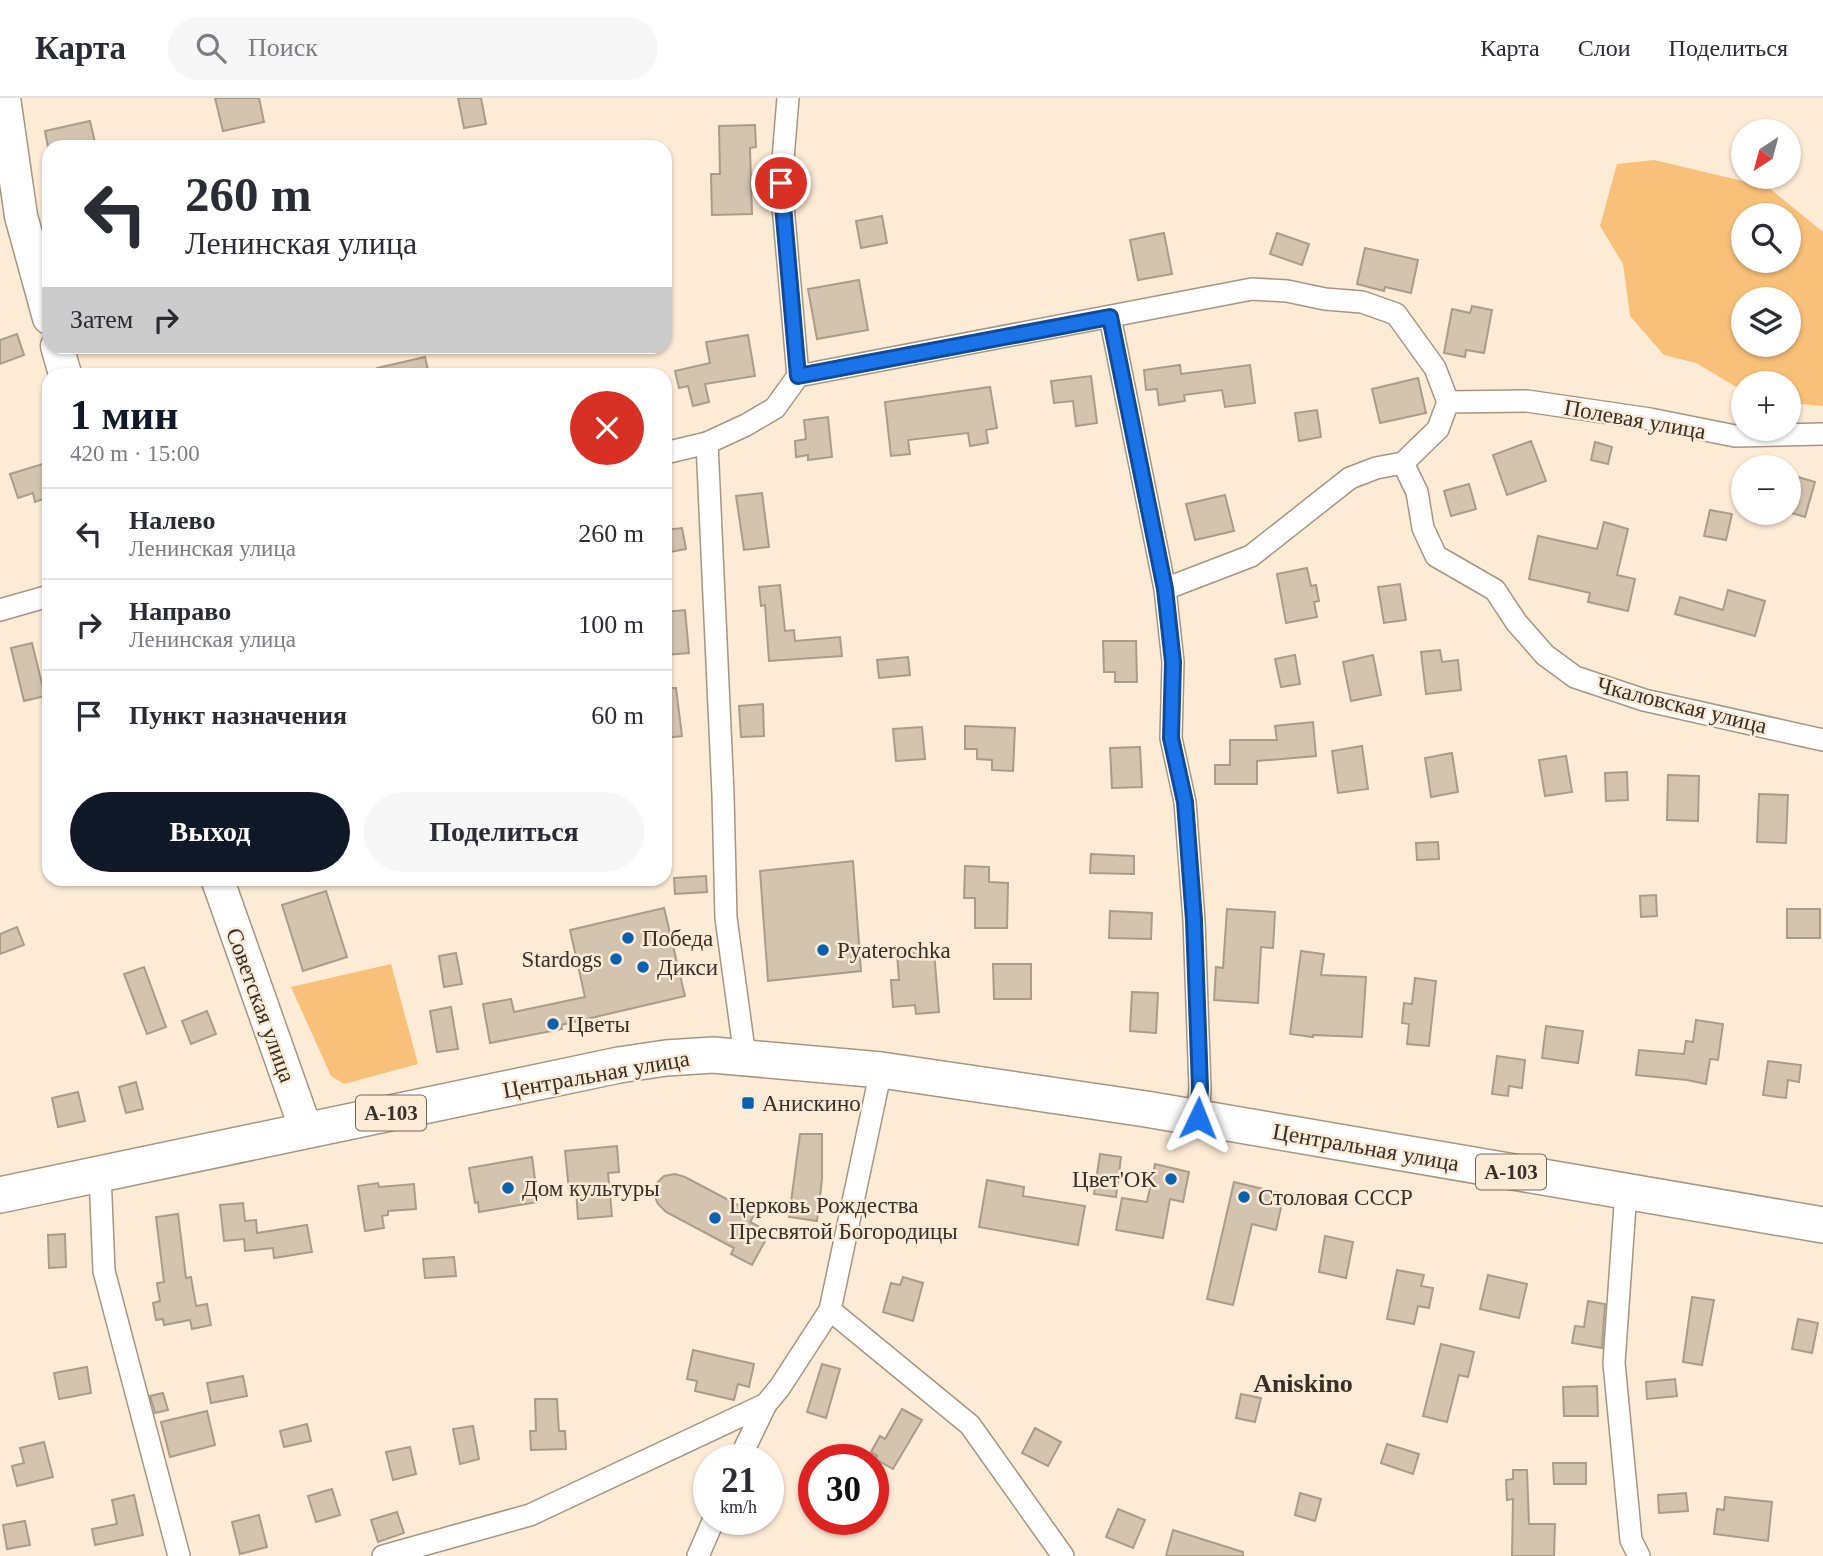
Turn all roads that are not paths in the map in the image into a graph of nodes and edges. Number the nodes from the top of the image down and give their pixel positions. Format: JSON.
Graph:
{"nodes":[{"id":1,"x":4,"y":98,"type":"edge"},
{"id":2,"x":788,"y":98,"type":"edge"},
{"id":3,"x":42,"y":292,"type":"edge"},
{"id":4,"x":1110,"y":317,"type":"junction"},
{"id":5,"x":798,"y":376,"type":"junction"},
{"id":6,"x":1448,"y":402,"type":"junction"},
{"id":7,"x":1823,"y":434,"type":"edge"},
{"id":8,"x":707,"y":443,"type":"junction"},
{"id":9,"x":672,"y":451,"type":"edge"},
{"id":10,"x":1403,"y":463,"type":"junction"},
{"id":11,"x":1165,"y":589,"type":"junction"},
{"id":12,"x":42,"y":598,"type":"edge"},
{"id":13,"x":0,"y":610,"type":"edge"},
{"id":14,"x":1823,"y":740,"type":"edge"},
{"id":15,"x":219,"y":886,"type":"edge"},
{"id":16,"x":745,"y":1057,"type":"junction"},
{"id":17,"x":881,"y":1070,"type":"junction"},
{"id":18,"x":1198,"y":1118,"type":"junction"},
{"id":19,"x":306,"y":1130,"type":"junction"},
{"id":20,"x":100,"y":1174,"type":"junction"},
{"id":21,"x":1626,"y":1191,"type":"junction"},
{"id":22,"x":0,"y":1195,"type":"edge"},
{"id":23,"x":1823,"y":1225,"type":"edge"},
{"id":24,"x":831,"y":1310,"type":"junction"},
{"id":25,"x":766,"y":1404,"type":"junction"},
{"id":26,"x":747,"y":1444,"type":"edge"},
{"id":27,"x":707,"y":1535,"type":"edge"},
{"id":28,"x":179,"y":1556,"type":"edge"},
{"id":29,"x":383,"y":1556,"type":"edge"},
{"id":30,"x":698,"y":1556,"type":"edge"},
{"id":31,"x":1063,"y":1556,"type":"edge"},
{"id":32,"x":1639,"y":1556,"type":"edge"}],
"edges":[{"from":1,"to":3,"type":"main road"},
{"from":2,"to":5,"type":"street"},
{"from":4,"to":5,"type":"street"},
{"from":4,"to":6,"type":"street"},
{"from":4,"to":11,"type":"street"},
{"from":5,"to":8,"type":"street"},
{"from":6,"to":7,"type":"street","name":"Полевая улица"},
{"from":6,"to":10,"type":"street"},
{"from":8,"to":9,"type":"street"},
{"from":8,"to":16,"type":"street"},
{"from":10,"to":11,"type":"street"},
{"from":10,"to":14,"type":"street","name":"Чкаловская улица"},
{"from":11,"to":18,"type":"street"},
{"from":12,"to":13,"type":"street"},
{"from":15,"to":19,"type":"main road","name":"Советская улица"},
{"from":16,"to":17,"type":"main road","name":"Центральная улица","number":"А-103"},
{"from":16,"to":19,"type":"main road","name":"Центральная улица","number":"А-103"},
{"from":17,"to":18,"type":"main road","name":"Центральная улица","number":"А-103"},
{"from":17,"to":24,"type":"street"},
{"from":18,"to":21,"type":"main road","name":"Центральная улица","number":"А-103"},
{"from":19,"to":20,"type":"main road","name":"Центральная улица","number":"А-103"},
{"from":20,"to":22,"type":"main road","name":"Центральная улица","number":"А-103"},
{"from":20,"to":28,"type":"street"},
{"from":21,"to":23,"type":"main road","name":"Центральная улица","number":"А-103"},
{"from":21,"to":32,"type":"street"},
{"from":24,"to":25,"type":"street"},
{"from":24,"to":31,"type":"street"},
{"from":25,"to":26,"type":"street"},
{"from":25,"to":29,"type":"street"},
{"from":27,"to":30,"type":"street"}]}
